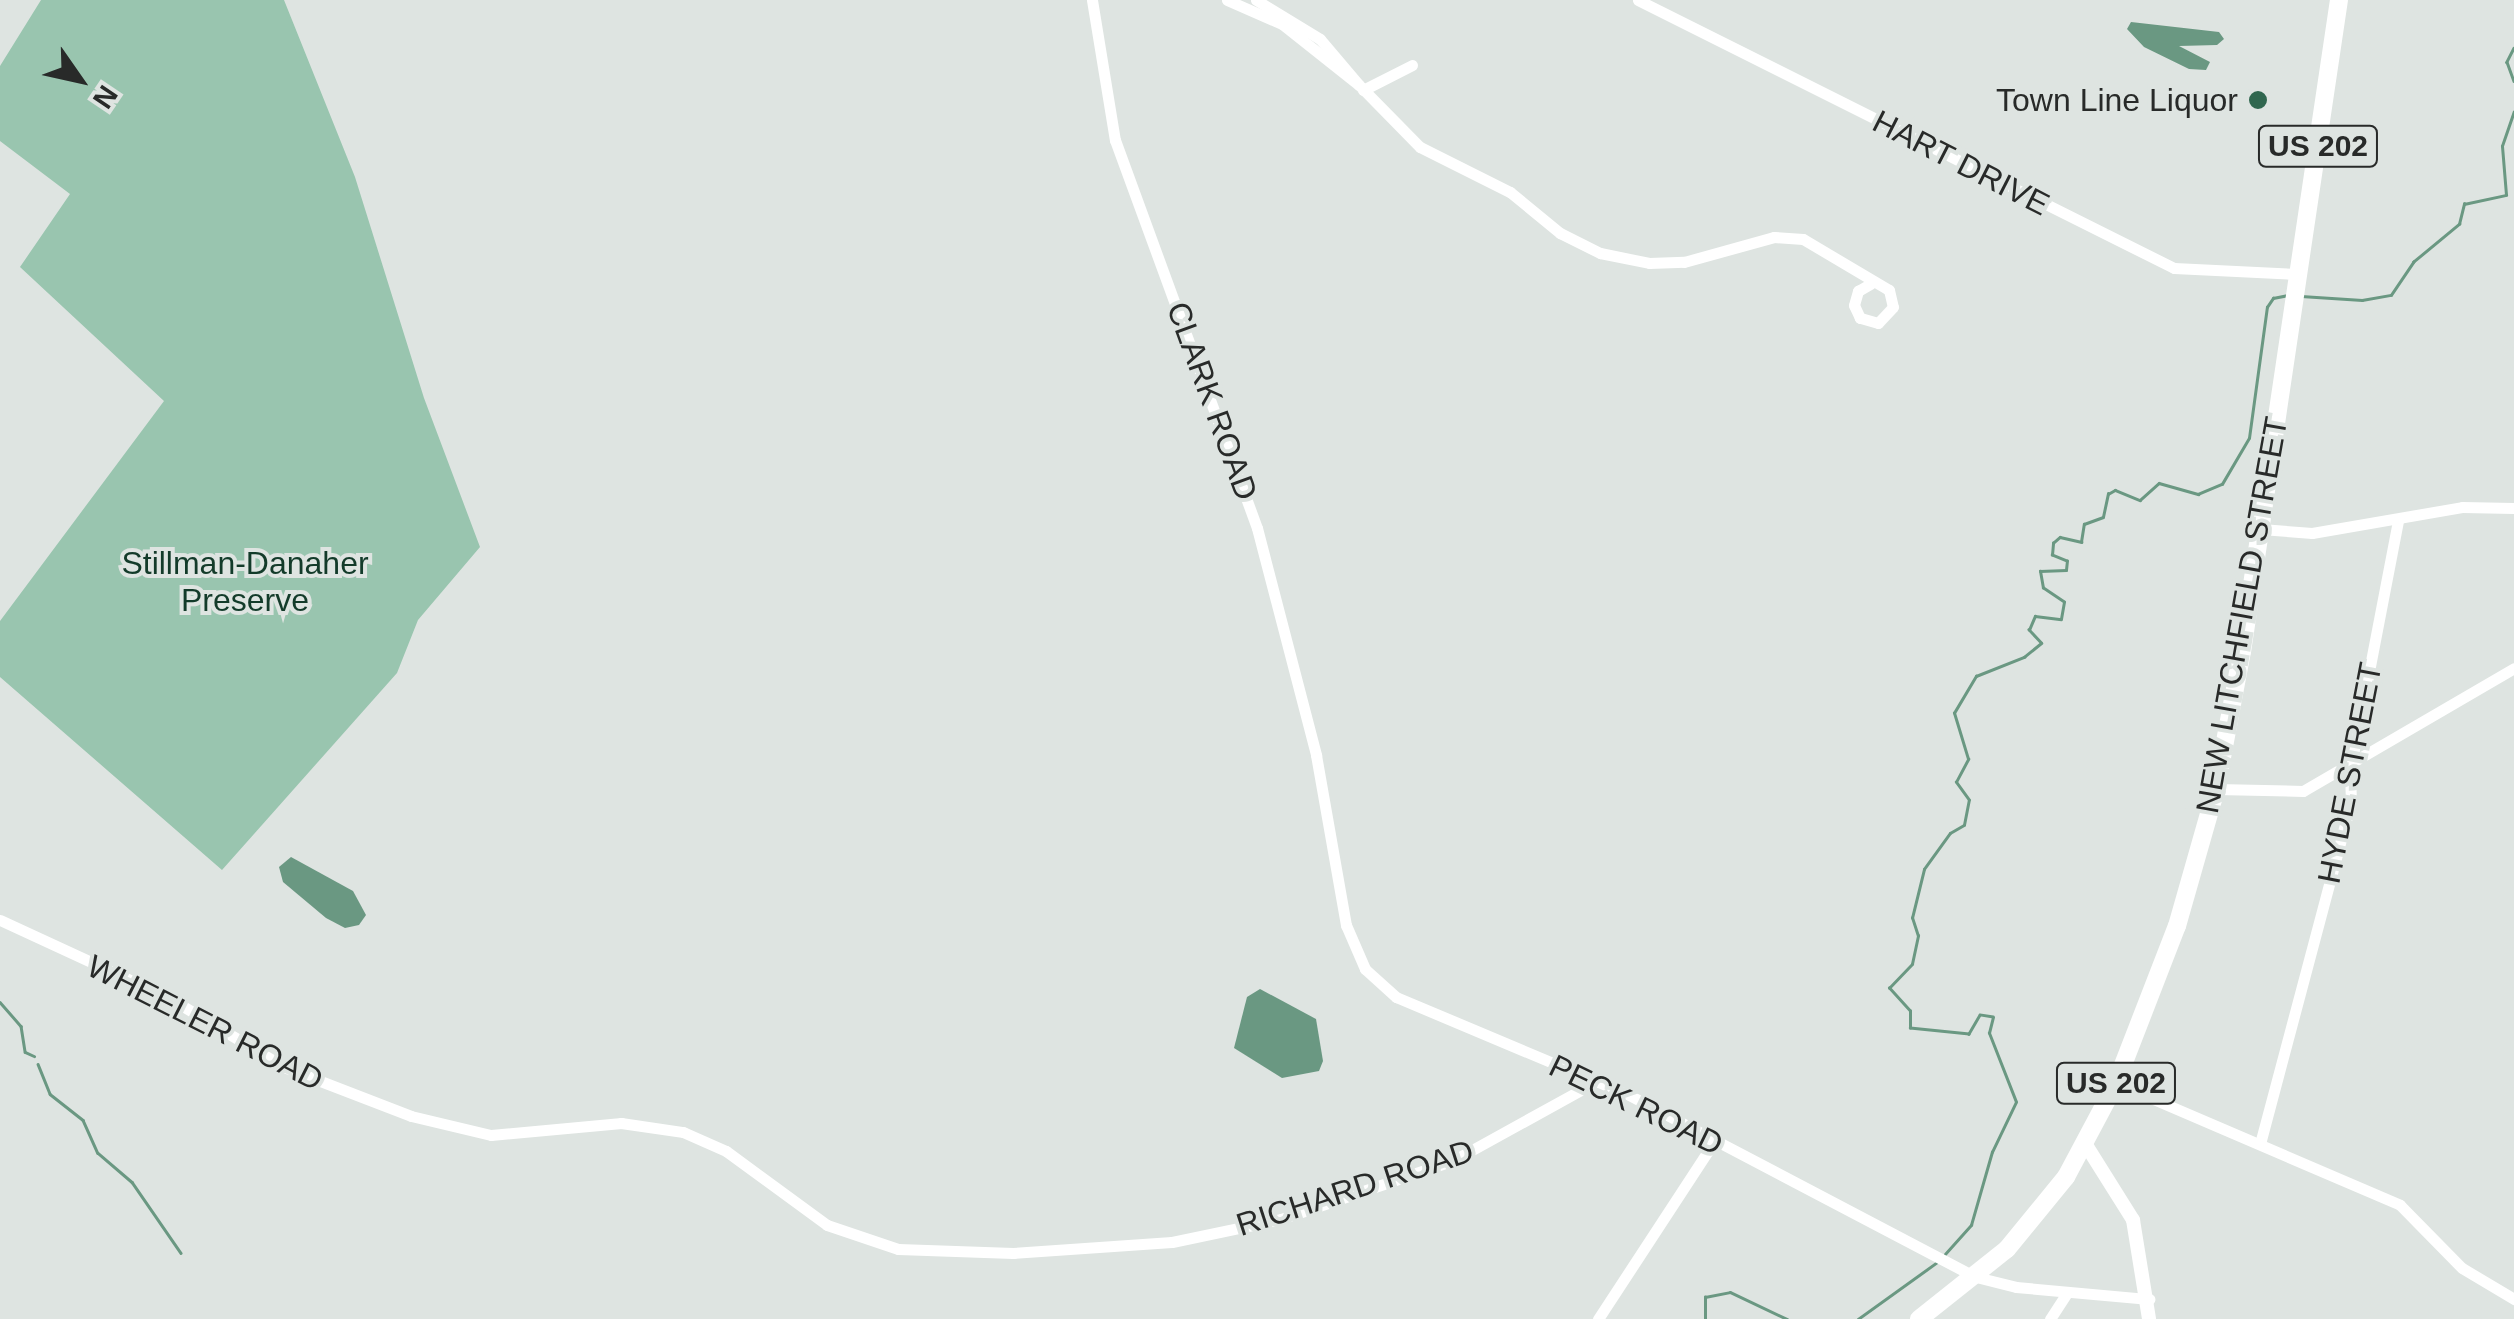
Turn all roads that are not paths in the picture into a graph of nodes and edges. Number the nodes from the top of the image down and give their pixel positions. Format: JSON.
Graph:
{"nodes":[{"id":1,"x":1092,"y":0,"type":"edge"},
{"id":2,"x":1227,"y":0,"type":"edge"},
{"id":3,"x":1256,"y":0,"type":"edge"},
{"id":4,"x":1638,"y":0,"type":"edge"},
{"id":5,"x":2339,"y":2,"type":"edge"},
{"id":6,"x":1412,"y":65,"type":"dead end"},
{"id":7,"x":1361,"y":88,"type":"junction"},
{"id":8,"x":1870,"y":284,"type":"dead end"},
{"id":9,"x":2296,"y":289,"type":"junction"},
{"id":10,"x":2514,"y":508,"type":"edge"},
{"id":11,"x":2398,"y":520,"type":"junction"},
{"id":12,"x":2261,"y":529,"type":"junction"},
{"id":13,"x":2514,"y":668,"type":"edge"},
{"id":14,"x":2350,"y":770,"type":"junction"},
{"id":15,"x":2216,"y":789,"type":"junction"},
{"id":16,"x":1326,"y":806,"type":"joint"},
{"id":17,"x":0,"y":920,"type":"edge"},
{"id":18,"x":1596,"y":1081,"type":"junction"},
{"id":19,"x":2116,"y":1083,"type":"junction"},
{"id":20,"x":2261,"y":1140,"type":"junction"},
{"id":21,"x":1714,"y":1143,"type":"junction"},
{"id":22,"x":2086,"y":1145,"type":"junction"},
{"id":23,"x":806,"y":1212,"type":"joint"},
{"id":24,"x":1976,"y":1277,"type":"junction"},
{"id":25,"x":2066,"y":1292,"type":"junction"},
{"id":26,"x":2149,"y":1299,"type":"junction"},
{"id":27,"x":2514,"y":1299,"type":"edge"},
{"id":28,"x":1598,"y":1319,"type":"edge"},
{"id":29,"x":1919,"y":1319,"type":"edge"},
{"id":30,"x":2050,"y":1319,"type":"edge"},
{"id":31,"x":2149,"y":1319,"type":"edge"}],
"edges":[{"from":1,"to":16,"type":"street","name":"CLARK ROAD"},
{"from":2,"to":7,"type":"street"},
{"from":3,"to":7,"type":"street"},
{"from":4,"to":9,"type":"street","name":"HART DRIVE"},
{"from":5,"to":9,"type":"highway","name":"NEW LITCHFIELD STREET","number":"US 202"},
{"from":6,"to":7,"type":"street"},
{"from":7,"to":8,"type":"street"},
{"from":9,"to":12,"type":"highway","name":"NEW LITCHFIELD STREET","number":"US 202"},
{"from":10,"to":11,"type":"street"},
{"from":11,"to":12,"type":"street"},
{"from":11,"to":14,"type":"street","name":"HYDE STREET"},
{"from":12,"to":15,"type":"highway","name":"NEW LITCHFIELD STREET","number":"US 202"},
{"from":13,"to":14,"type":"street"},
{"from":14,"to":15,"type":"street"},
{"from":14,"to":20,"type":"street","name":"HYDE STREET"},
{"from":15,"to":19,"type":"highway","name":"NEW LITCHFIELD STREET","number":"US 202"},
{"from":16,"to":18,"type":"street","name":"PECK ROAD"},
{"from":17,"to":23,"type":"street","name":"WHEELER ROAD"},
{"from":18,"to":21,"type":"street","name":"PECK ROAD"},
{"from":18,"to":23,"type":"street","name":"RICHARD ROAD"},
{"from":19,"to":20,"type":"street"},
{"from":19,"to":22,"type":"highway","name":"NEW LITCHFIELD STREET","number":"US 202"},
{"from":20,"to":27,"type":"street"},
{"from":21,"to":24,"type":"street","name":"PECK ROAD"},
{"from":21,"to":28,"type":"street"},
{"from":22,"to":24,"type":"highway","name":"NEW LITCHFIELD STREET","number":"US 202"},
{"from":22,"to":26,"type":"street"},
{"from":24,"to":25,"type":"street","name":"PECK ROAD"},
{"from":24,"to":29,"type":"highway","name":"NEW LITCHFIELD STREET","number":"US 202"},
{"from":25,"to":26,"type":"street","name":"PECK ROAD"},
{"from":25,"to":30,"type":"street"},
{"from":26,"to":31,"type":"street"}]}
